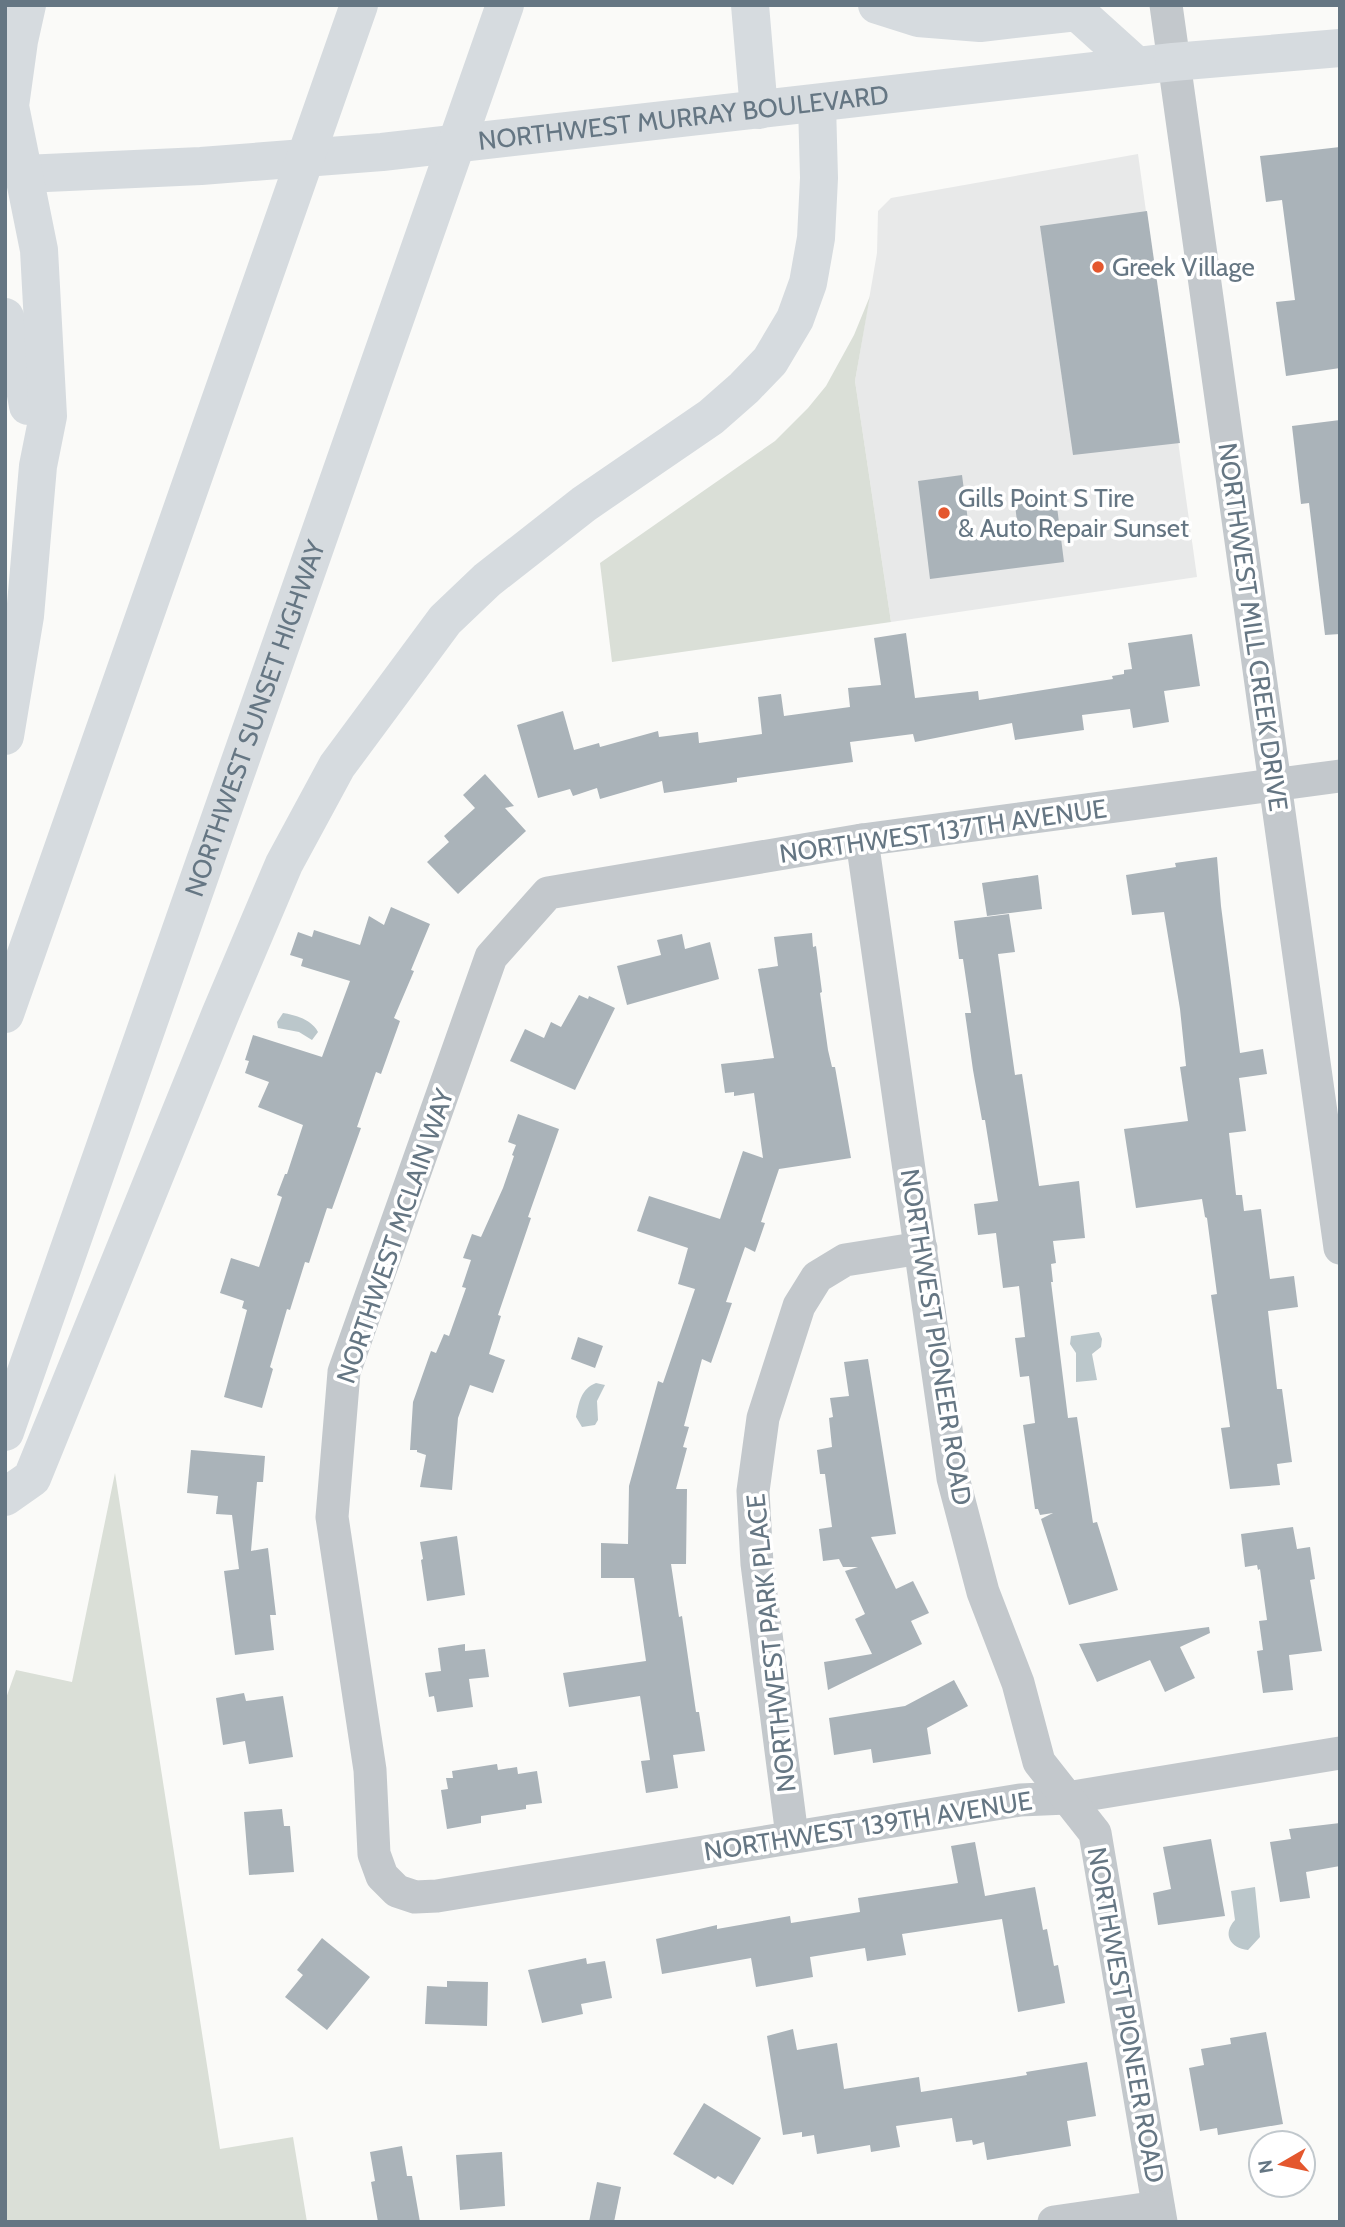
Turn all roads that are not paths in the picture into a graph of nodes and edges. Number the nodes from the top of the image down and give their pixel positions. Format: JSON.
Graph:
{"nodes":[{"id":1,"x":27,"y":5,"type":"edge"},
{"id":2,"x":359,"y":5,"type":"edge"},
{"id":3,"x":505,"y":5,"type":"edge"},
{"id":4,"x":750,"y":5,"type":"edge"},
{"id":5,"x":877,"y":5,"type":"edge"},
{"id":6,"x":1166,"y":5,"type":"edge"},
{"id":7,"x":1340,"y":48,"type":"edge"},
{"id":8,"x":1155,"y":64,"type":"junction"},
{"id":9,"x":817,"y":104,"type":"junction"},
{"id":10,"x":760,"y":110,"type":"junction"},
{"id":11,"x":24,"y":174,"type":"junction"},
{"id":12,"x":5,"y":317,"type":"edge"},
{"id":13,"x":38,"y":466,"type":"junction"},
{"id":14,"x":5,"y":736,"type":"edge"},
{"id":15,"x":1340,"y":776,"type":"edge"},
{"id":16,"x":1275,"y":785,"type":"junction"},
{"id":17,"x":862,"y":840,"type":"junction"},
{"id":18,"x":548,"y":893,"type":"joint"},
{"id":19,"x":5,"y":1014,"type":"edge"},
{"id":20,"x":921,"y":1248,"type":"junction"},
{"id":21,"x":1340,"y":1248,"type":"edge"},
{"id":22,"x":5,"y":1432,"type":"edge"},
{"id":23,"x":5,"y":1497,"type":"edge"},
{"id":24,"x":1340,"y":1753,"type":"edge"},
{"id":25,"x":1067,"y":1798,"type":"junction"},
{"id":26,"x":792,"y":1836,"type":"junction"},
{"id":27,"x":397,"y":1891,"type":"joint"},
{"id":28,"x":1159,"y":2214,"type":"edge"},
{"id":29,"x":1054,"y":2222,"type":"edge"}],
"edges":[{"from":1,"to":11,"type":"main road"},
{"from":2,"to":19,"type":"main road"},
{"from":3,"to":22,"type":"main road","name":"NORTHWEST SUNSET HIGHWAY"},
{"from":4,"to":10,"type":"main road"},
{"from":5,"to":8,"type":"main road"},
{"from":6,"to":8,"type":"street","name":"NORTHWEST MILL CREEK DRIVE"},
{"from":7,"to":8,"type":"main road","name":"NORTHWEST MURRAY BOULEVARD"},
{"from":8,"to":9,"type":"main road","name":"NORTHWEST MURRAY BOULEVARD"},
{"from":8,"to":16,"type":"street","name":"NORTHWEST MILL CREEK DRIVE"},
{"from":9,"to":10,"type":"main road","name":"NORTHWEST MURRAY BOULEVARD"},
{"from":9,"to":23,"type":"main road"},
{"from":10,"to":11,"type":"main road","name":"NORTHWEST MURRAY BOULEVARD"},
{"from":11,"to":13,"type":"main road"},
{"from":12,"to":13,"type":"main road"},
{"from":13,"to":14,"type":"main road"},
{"from":15,"to":16,"type":"street","name":"NORTHWEST 137TH AVENUE"},
{"from":16,"to":17,"type":"street","name":"NORTHWEST 137TH AVENUE"},
{"from":16,"to":21,"type":"street","name":"NORTHWEST MILL CREEK DRIVE"},
{"from":17,"to":18,"type":"street","name":"NORTHWEST 137TH AVENUE"},
{"from":17,"to":20,"type":"street","name":"NORTHWEST PIONEER ROAD"},
{"from":18,"to":27,"type":"street","name":"NORTHWEST MCLAIN WAY"},
{"from":20,"to":25,"type":"street","name":"NORTHWEST PIONEER ROAD"},
{"from":20,"to":26,"type":"street","name":"NORTHWEST PARK PLACE"},
{"from":24,"to":25,"type":"street","name":"NORTHWEST 139TH AVENUE"},
{"from":25,"to":26,"type":"street","name":"NORTHWEST 139TH AVENUE"},
{"from":25,"to":28,"type":"street","name":"NORTHWEST PIONEER ROAD"},
{"from":26,"to":27,"type":"street","name":"NORTHWEST 139TH AVENUE"},
{"from":28,"to":29,"type":"street"}]}
